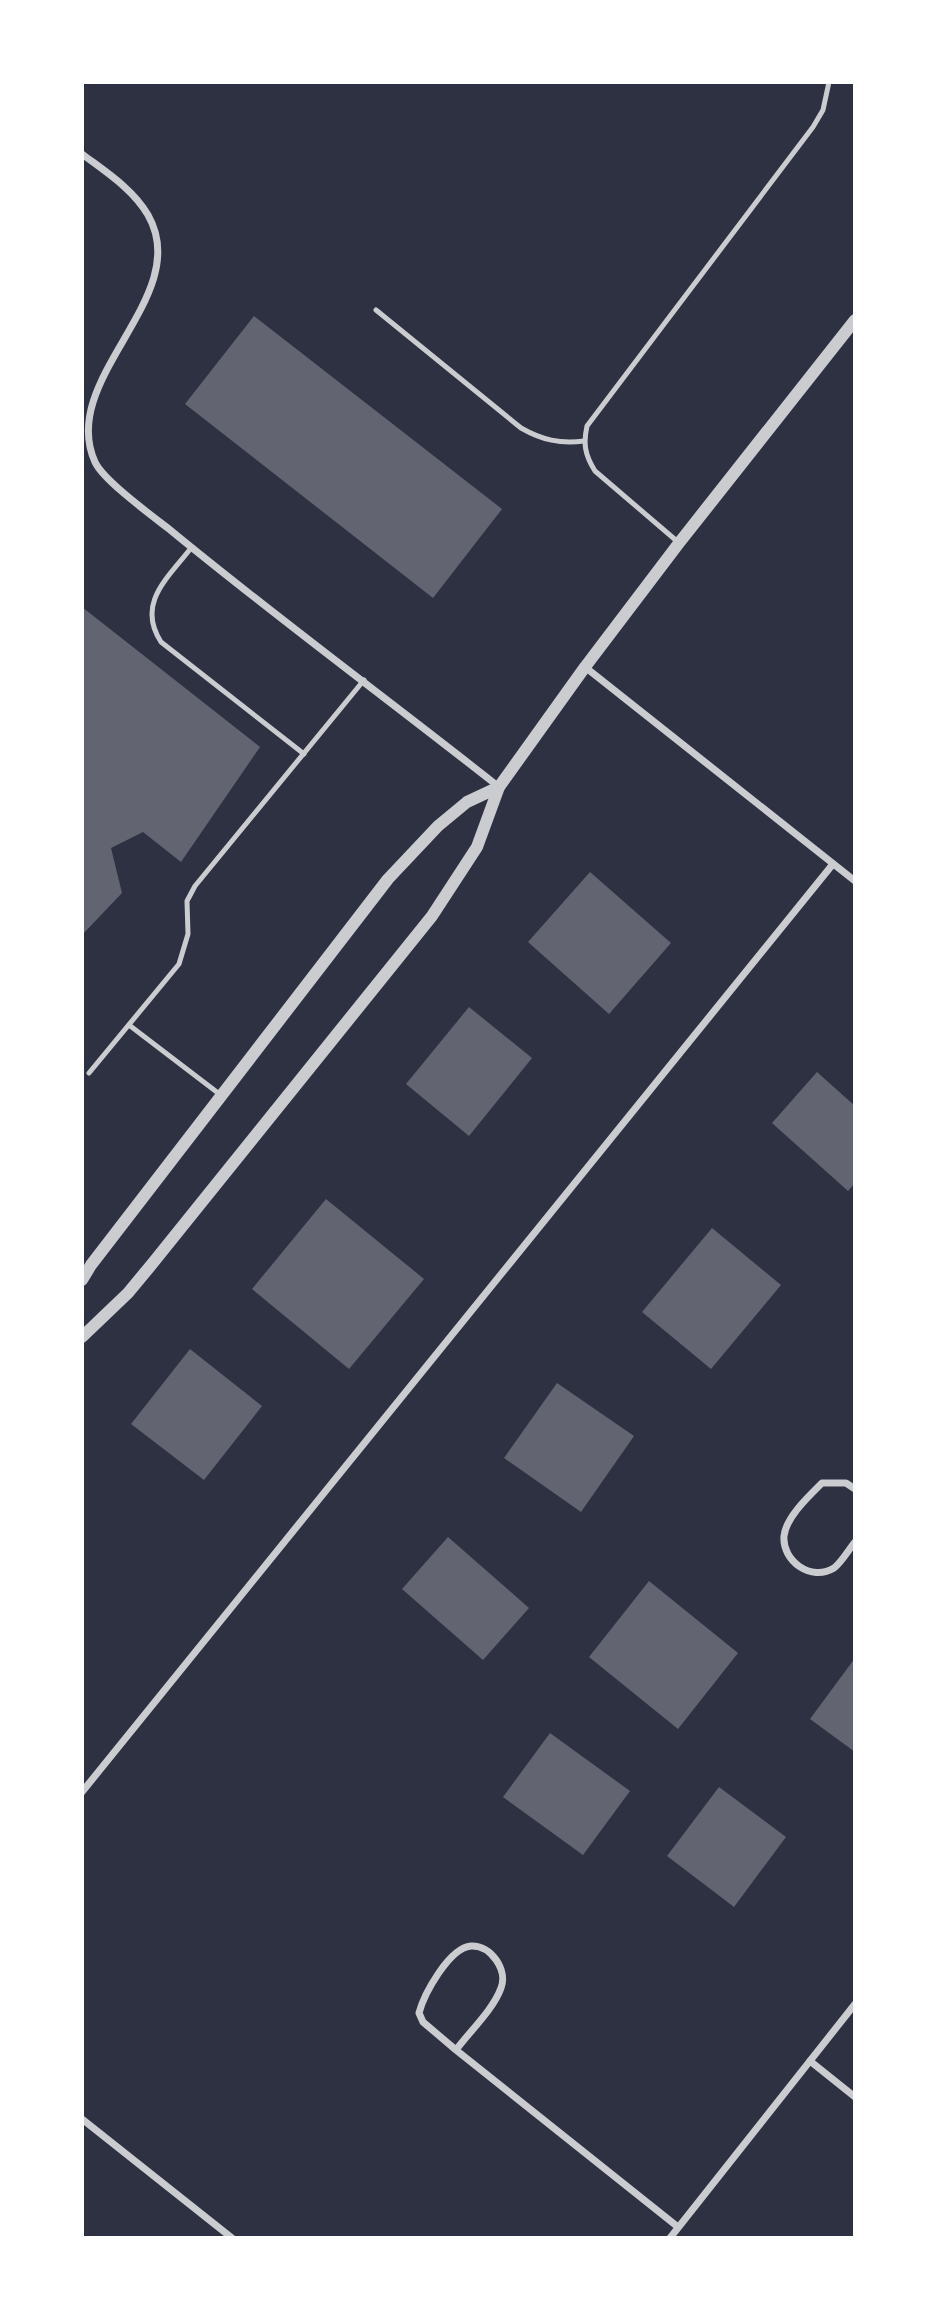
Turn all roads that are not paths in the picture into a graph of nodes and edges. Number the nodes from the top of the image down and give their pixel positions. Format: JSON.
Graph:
{"nodes":[{"id":1,"x":830,"y":82,"type":"edge"},
{"id":2,"x":82,"y":154,"type":"edge"},
{"id":3,"x":376,"y":310,"type":"dead end"},
{"id":4,"x":855,"y":320,"type":"edge"},
{"id":5,"x":583,"y":441,"type":"junction"},
{"id":6,"x":679,"y":543,"type":"junction"},
{"id":7,"x":191,"y":548,"type":"junction"},
{"id":8,"x":585,"y":667,"type":"junction"},
{"id":9,"x":364,"y":680,"type":"junction"},
{"id":10,"x":304,"y":754,"type":"junction"},
{"id":11,"x":499,"y":786,"type":"junction"},
{"id":12,"x":833,"y":864,"type":"junction"},
{"id":13,"x":855,"y":881,"type":"edge"},
{"id":14,"x":129,"y":1025,"type":"junction"},
{"id":15,"x":89,"y":1073,"type":"dead end"},
{"id":16,"x":222,"y":1096,"type":"junction"},
{"id":17,"x":82,"y":1280,"type":"edge"},
{"id":18,"x":82,"y":1337,"type":"edge"},
{"id":19,"x":855,"y":1489,"type":"edge"},
{"id":20,"x":855,"y":1542,"type":"edge"},
{"id":21,"x":82,"y":1792,"type":"edge"},
{"id":22,"x":855,"y":2004,"type":"edge"},
{"id":23,"x":456,"y":2050,"type":"junction"},
{"id":24,"x":810,"y":2061,"type":"junction"},
{"id":25,"x":855,"y":2096,"type":"edge"},
{"id":26,"x":82,"y":2119,"type":"edge"},
{"id":27,"x":678,"y":2227,"type":"junction"},
{"id":28,"x":232,"y":2238,"type":"edge"},
{"id":29,"x":670,"y":2238,"type":"edge"}],
"edges":[{"from":1,"to":5,"type":"lane"},
{"from":2,"to":7,"type":"street"},
{"from":3,"to":5,"type":"lane"},
{"from":4,"to":6,"type":"street"},
{"from":5,"to":6,"type":"lane"},
{"from":6,"to":8,"type":"street"},
{"from":7,"to":9,"type":"street"},
{"from":7,"to":10,"type":"lane"},
{"from":8,"to":11,"type":"street"},
{"from":8,"to":12,"type":"street"},
{"from":9,"to":10,"type":"lane"},
{"from":9,"to":11,"type":"street"},
{"from":10,"to":14,"type":"lane"},
{"from":11,"to":16,"type":"street"},
{"from":11,"to":18,"type":"street"},
{"from":12,"to":13,"type":"street"},
{"from":12,"to":21,"type":"street"},
{"from":14,"to":15,"type":"lane"},
{"from":14,"to":16,"type":"lane"},
{"from":16,"to":17,"type":"street"},
{"from":19,"to":20,"type":"street"},
{"from":22,"to":24,"type":"street"},
{"from":23,"to":23,"type":"street"},
{"from":23,"to":27,"type":"street"},
{"from":24,"to":25,"type":"street"},
{"from":24,"to":27,"type":"street"},
{"from":26,"to":28,"type":"street"},
{"from":27,"to":29,"type":"street"}]}
